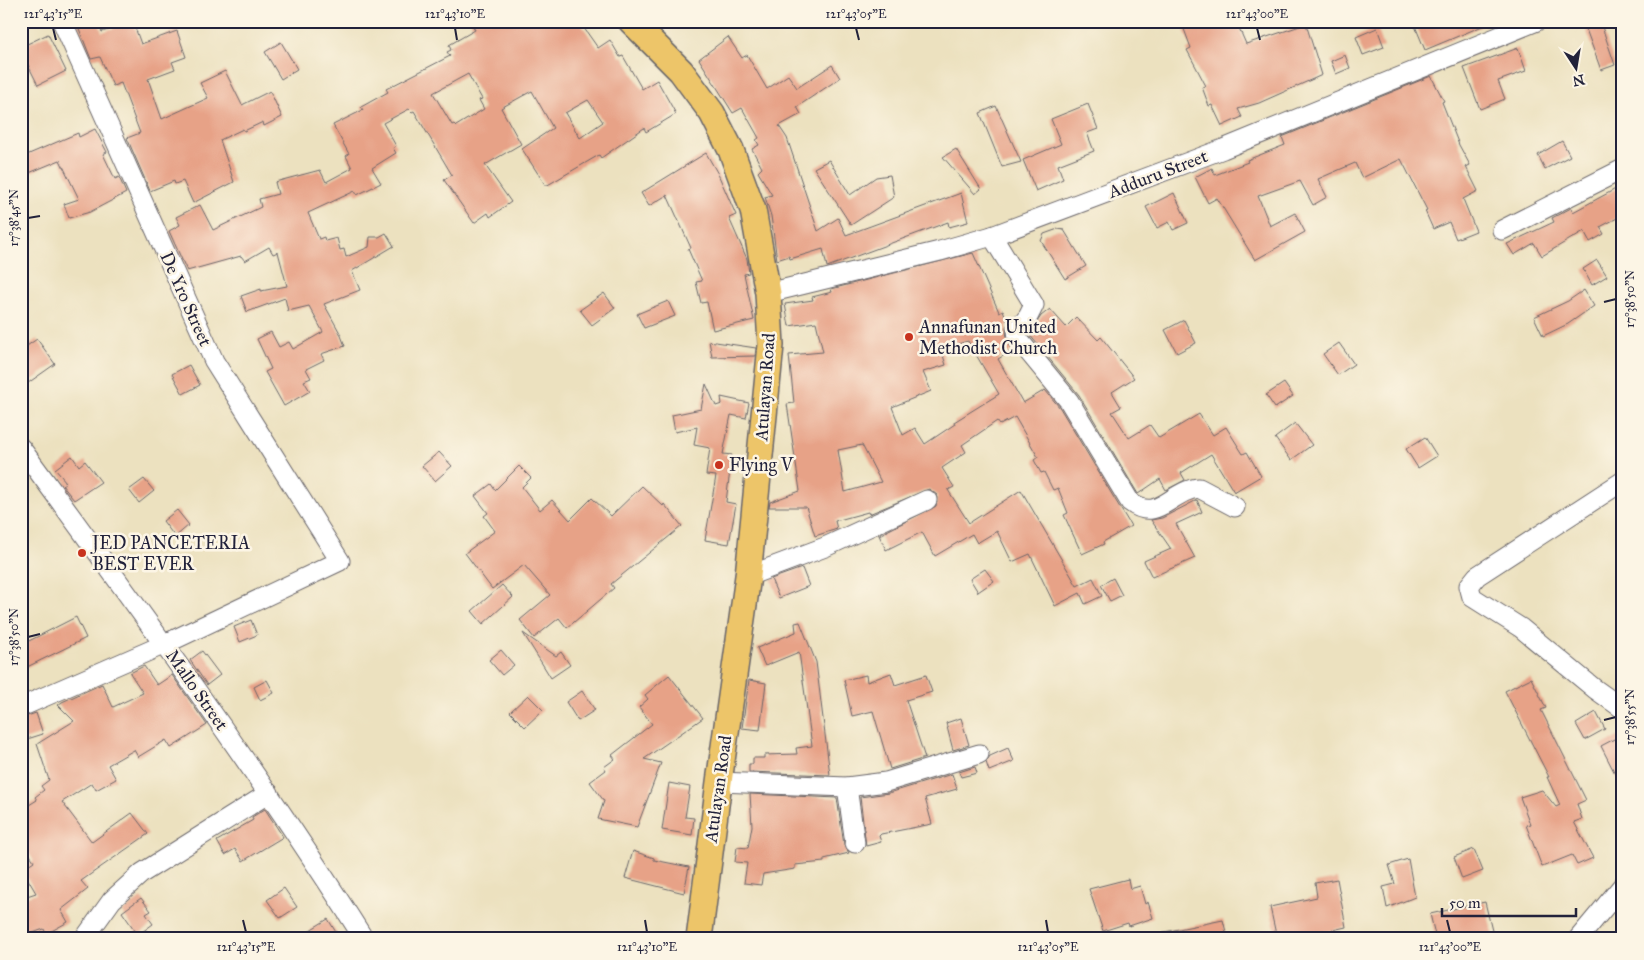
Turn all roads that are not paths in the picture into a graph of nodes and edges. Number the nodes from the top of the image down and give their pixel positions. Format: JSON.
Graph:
{"nodes":[{"id":1,"x":62,"y":21,"type":"edge"},
{"id":2,"x":631,"y":21,"type":"edge"},
{"id":3,"x":1537,"y":21,"type":"edge"},
{"id":4,"x":1623,"y":169,"type":"edge"},
{"id":5,"x":1502,"y":230,"type":"dead end"},
{"id":6,"x":992,"y":236,"type":"junction"},
{"id":7,"x":768,"y":293,"type":"junction"},
{"id":8,"x":21,"y":448,"type":"edge"},
{"id":9,"x":1623,"y":481,"type":"edge"},
{"id":10,"x":927,"y":500,"type":"dead end"},
{"id":11,"x":1235,"y":507,"type":"dead end"},
{"id":12,"x":748,"y":576,"type":"junction"},
{"id":13,"x":165,"y":644,"type":"junction"},
{"id":14,"x":21,"y":707,"type":"edge"},
{"id":15,"x":1623,"y":709,"type":"edge"},
{"id":16,"x":978,"y":754,"type":"dead end"},
{"id":17,"x":719,"y":782,"type":"junction"},
{"id":18,"x":848,"y":787,"type":"junction"},
{"id":19,"x":268,"y":793,"type":"junction"},
{"id":20,"x":855,"y":844,"type":"dead end"},
{"id":21,"x":1623,"y":884,"type":"edge"},
{"id":22,"x":84,"y":939,"type":"edge"},
{"id":23,"x":364,"y":939,"type":"edge"},
{"id":24,"x":699,"y":939,"type":"edge"},
{"id":25,"x":1578,"y":939,"type":"edge"}],
"edges":[{"from":1,"to":13,"type":"street","name":"De Yro Street"},
{"from":2,"to":7,"type":"main road","name":"Atulayan Road"},
{"from":3,"to":6,"type":"street","name":"Adduru Street"},
{"from":4,"to":5,"type":"street"},
{"from":6,"to":7,"type":"street","name":"Adduru Street"},
{"from":6,"to":11,"type":"street"},
{"from":7,"to":12,"type":"main road","name":"Atulayan Road"},
{"from":8,"to":13,"type":"street","name":"Mallo Street"},
{"from":9,"to":15,"type":"street"},
{"from":10,"to":12,"type":"street"},
{"from":12,"to":17,"type":"main road","name":"Atulayan Road"},
{"from":13,"to":14,"type":"street"},
{"from":13,"to":19,"type":"street","name":"Mallo Street"},
{"from":16,"to":18,"type":"street"},
{"from":17,"to":18,"type":"street"},
{"from":17,"to":24,"type":"main road","name":"Atulayan Road"},
{"from":18,"to":20,"type":"street"},
{"from":19,"to":22,"type":"street"},
{"from":19,"to":23,"type":"street","name":"Mallo Street"},
{"from":21,"to":25,"type":"street"}]}
